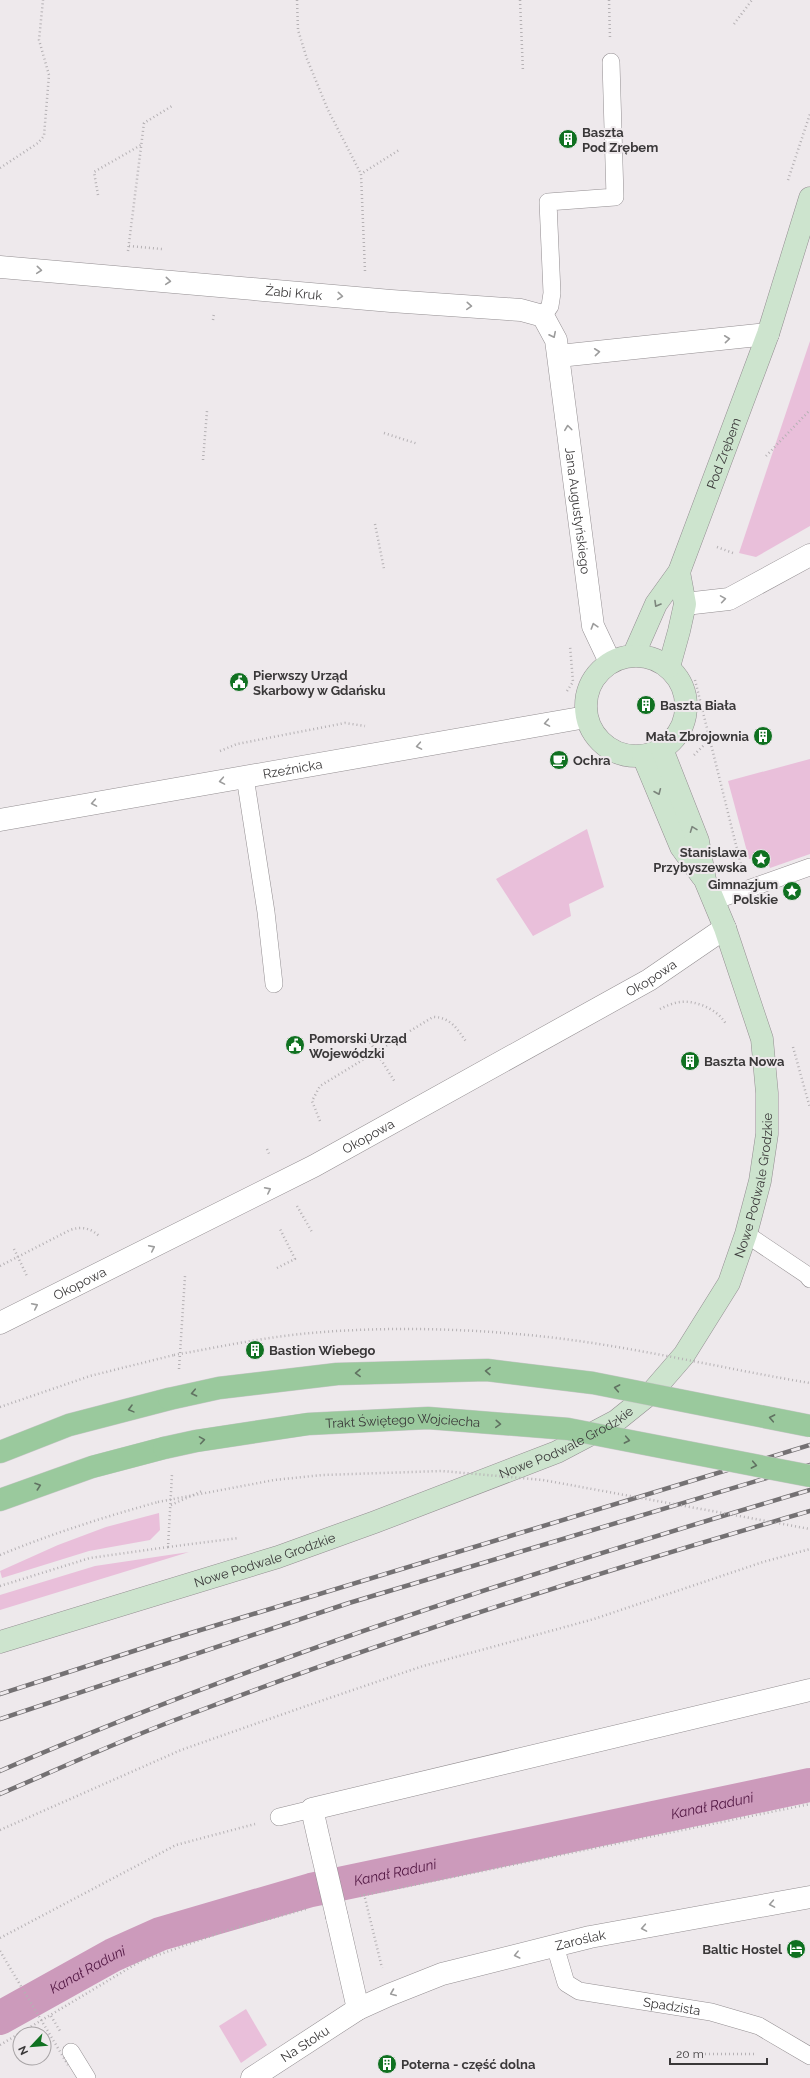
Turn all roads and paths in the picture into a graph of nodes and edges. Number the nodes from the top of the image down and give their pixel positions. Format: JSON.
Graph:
{"nodes":[{"id":1,"x":43,"y":0,"type":"edge"},
{"id":2,"x":297,"y":0,"type":"edge"},
{"id":3,"x":520,"y":0,"type":"edge"},
{"id":4,"x":609,"y":0,"type":"edge"},
{"id":5,"x":752,"y":0,"type":"edge"},
{"id":6,"x":734,"y":24,"type":"dead end"},
{"id":7,"x":611,"y":62,"type":"joint"},
{"id":8,"x":523,"y":72,"type":"dead end"},
{"id":9,"x":172,"y":106,"type":"dead end"},
{"id":10,"x":141,"y":145,"type":"junction"},
{"id":11,"x":399,"y":150,"type":"dead end"},
{"id":12,"x":0,"y":168,"type":"edge"},
{"id":13,"x":361,"y":174,"type":"junction"},
{"id":14,"x":98,"y":195,"type":"dead end"},
{"id":15,"x":810,"y":198,"type":"edge"},
{"id":16,"x":129,"y":246,"type":"junction"},
{"id":17,"x":162,"y":249,"type":"dead end"},
{"id":18,"x":128,"y":258,"type":"dead end"},
{"id":19,"x":0,"y":267,"type":"edge"},
{"id":20,"x":366,"y":277,"type":"dead end"},
{"id":21,"x":543,"y":316,"type":"junction"},
{"id":22,"x":768,"y":334,"type":"junction"},
{"id":23,"x":559,"y":356,"type":"junction"},
{"id":24,"x":810,"y":410,"type":"edge"},
{"id":25,"x":207,"y":411,"type":"dead end"},
{"id":26,"x":384,"y":433,"type":"dead end"},
{"id":27,"x":418,"y":444,"type":"dead end"},
{"id":28,"x":766,"y":456,"type":"dead end"},
{"id":29,"x":203,"y":460,"type":"dead end"},
{"id":30,"x":375,"y":524,"type":"dead end"},
{"id":31,"x":810,"y":555,"type":"edge"},
{"id":32,"x":384,"y":569,"type":"dead end"},
{"id":33,"x":679,"y":572,"type":"junction"},
{"id":34,"x":684,"y":604,"type":"junction"},
{"id":35,"x":570,"y":645,"type":"dead end"},
{"id":36,"x":634,"y":654,"type":"junction"},
{"id":37,"x":610,"y":662,"type":"junction"},
{"id":38,"x":669,"y":667,"type":"junction"},
{"id":39,"x":693,"y":672,"type":"dead end"},
{"id":40,"x":565,"y":695,"type":"dead end"},
{"id":41,"x":586,"y":717,"type":"junction"},
{"id":42,"x":652,"y":752,"type":"junction"},
{"id":43,"x":245,"y":777,"type":"junction"},
{"id":44,"x":0,"y":820,"type":"edge"},
{"id":45,"x":742,"y":866,"type":"dead end"},
{"id":46,"x":810,"y":867,"type":"edge"},
{"id":47,"x":714,"y":901,"type":"junction"},
{"id":48,"x":725,"y":928,"type":"junction"},
{"id":49,"x":274,"y":984,"type":"dead end"},
{"id":50,"x":660,"y":1009,"type":"dead end"},
{"id":51,"x":728,"y":1028,"type":"dead end"},
{"id":52,"x":368,"y":1039,"type":"dead end"},
{"id":53,"x":467,"y":1043,"type":"dead end"},
{"id":54,"x":375,"y":1051,"type":"junction"},
{"id":55,"x":394,"y":1082,"type":"dead end"},
{"id":56,"x":320,"y":1121,"type":"dead end"},
{"id":57,"x":279,"y":1227,"type":"dead end"},
{"id":58,"x":746,"y":1234,"type":"junction"},
{"id":59,"x":100,"y":1238,"type":"dead end"},
{"id":60,"x":14,"y":1249,"type":"dead end"},
{"id":61,"x":18,"y":1257,"type":"junction"},
{"id":62,"x":0,"y":1266,"type":"edge"},
{"id":63,"x":277,"y":1268,"type":"dead end"},
{"id":64,"x":27,"y":1276,"type":"dead end"},
{"id":65,"x":810,"y":1279,"type":"edge"},
{"id":66,"x":0,"y":1323,"type":"edge"},
{"id":67,"x":652,"y":1351,"type":"dead end"},
{"id":68,"x":174,"y":1355,"type":"dead end"},
{"id":69,"x":647,"y":1357,"type":"dead end"},
{"id":70,"x":0,"y":1407,"type":"edge"},
{"id":71,"x":810,"y":1426,"type":"edge"},
{"id":72,"x":0,"y":1452,"type":"edge"},
{"id":73,"x":452,"y":1468,"type":"dead end"},
{"id":74,"x":437,"y":1474,"type":"dead end"},
{"id":75,"x":810,"y":1476,"type":"edge"},
{"id":76,"x":202,"y":1491,"type":"dead end"},
{"id":77,"x":0,"y":1500,"type":"edge"},
{"id":78,"x":170,"y":1506,"type":"dead end"},
{"id":79,"x":810,"y":1529,"type":"edge"},
{"id":80,"x":246,"y":1537,"type":"dead end"},
{"id":81,"x":168,"y":1547,"type":"dead end"},
{"id":82,"x":810,"y":1549,"type":"edge"},
{"id":83,"x":0,"y":1555,"type":"edge"},
{"id":84,"x":0,"y":1642,"type":"edge"},
{"id":85,"x":810,"y":1690,"type":"edge"},
{"id":86,"x":810,"y":1804,"type":"edge"},
{"id":87,"x":312,"y":1809,"type":"junction"},
{"id":88,"x":279,"y":1817,"type":"joint"},
{"id":89,"x":0,"y":1830,"type":"edge"},
{"id":90,"x":364,"y":1894,"type":"junction"},
{"id":91,"x":356,"y":1896,"type":"dead end"},
{"id":92,"x":810,"y":1897,"type":"edge"},
{"id":93,"x":311,"y":1908,"type":"dead end"},
{"id":94,"x":0,"y":1938,"type":"edge"},
{"id":95,"x":555,"y":1946,"type":"junction"},
{"id":96,"x":0,"y":1951,"type":"edge"},
{"id":97,"x":380,"y":1959,"type":"dead end"},
{"id":98,"x":358,"y":2010,"type":"junction"},
{"id":99,"x":51,"y":2016,"type":"junction"},
{"id":100,"x":54,"y":2021,"type":"dead end"},
{"id":101,"x":791,"y":2044,"type":"junction"},
{"id":102,"x":0,"y":2045,"type":"edge"},
{"id":103,"x":681,"y":2054,"type":"dead end"},
{"id":104,"x":810,"y":2056,"type":"edge"},
{"id":105,"x":70,"y":2058,"type":"joint"},
{"id":106,"x":87,"y":2078,"type":"edge"},
{"id":107,"x":252,"y":2078,"type":"edge"}],
"edges":[{"from":1,"to":12,"type":"path"},
{"from":2,"to":13,"type":"path"},
{"from":3,"to":8,"type":"path"},
{"from":4,"to":7,"type":"path"},
{"from":5,"to":6,"type":"path"},
{"from":7,"to":21,"type":"lane"},
{"from":9,"to":10,"type":"path"},
{"from":10,"to":14,"type":"path"},
{"from":10,"to":16,"type":"path"},
{"from":11,"to":13,"type":"path"},
{"from":13,"to":20,"type":"path"},
{"from":15,"to":22,"type":"street","name":"Pod Zrębem"},
{"from":16,"to":17,"type":"path"},
{"from":16,"to":18,"type":"path"},
{"from":19,"to":21,"type":"street","name":"Żabi Kruk","one_way":true},
{"from":21,"to":23,"type":"street","one_way":true},
{"from":23,"to":22,"type":"street","one_way":true},
{"from":22,"to":33,"type":"street","name":"Pod Zrębem"},
{"from":37,"to":23,"type":"street","name":"Jana Augustyńskiego","one_way":true},
{"from":24,"to":28,"type":"path"},
{"from":25,"to":29,"type":"path"},
{"from":26,"to":27,"type":"path"},
{"from":30,"to":32,"type":"path"},
{"from":34,"to":31,"type":"street","one_way":true},
{"from":33,"to":34,"type":"street","name":"Pod Zrębem"},
{"from":33,"to":36,"type":"street","name":"Pod Zrębem","one_way":true},
{"from":34,"to":38,"type":"street","name":"Pod Zrębem"},
{"from":35,"to":40,"type":"path"},
{"from":36,"to":37,"type":"street"},
{"from":36,"to":38,"type":"street"},
{"from":37,"to":41,"type":"street"},
{"from":38,"to":42,"type":"street"},
{"from":39,"to":45,"type":"path"},
{"from":41,"to":42,"type":"street"},
{"from":41,"to":43,"type":"street","name":"Rzeźnicka","one_way":true},
{"from":42,"to":47,"type":"street"},
{"from":43,"to":44,"type":"street","name":"Rzeźnicka","one_way":true},
{"from":43,"to":49,"type":"lane"},
{"from":46,"to":47,"type":"lane"},
{"from":47,"to":48,"type":"street"},
{"from":48,"to":58,"type":"street","name":"Nowe Podwale Grodzkie"},
{"from":66,"to":48,"type":"street","name":"Okopowa","one_way":true},
{"from":50,"to":51,"type":"path"},
{"from":52,"to":54,"type":"path"},
{"from":53,"to":54,"type":"path"},
{"from":54,"to":55,"type":"path"},
{"from":54,"to":56,"type":"path"},
{"from":57,"to":63,"type":"path"},
{"from":58,"to":65,"type":"lane"},
{"from":58,"to":84,"type":"street","name":"Nowe Podwale Grodzkie"},
{"from":59,"to":61,"type":"path"},
{"from":60,"to":61,"type":"path"},
{"from":61,"to":62,"type":"path"},
{"from":61,"to":64,"type":"path"},
{"from":67,"to":69,"type":"path"},
{"from":68,"to":70,"type":"path"},
{"from":71,"to":72,"type":"main road","one_way":true,"bridge":true},
{"from":73,"to":74,"type":"path"},
{"from":77,"to":75,"type":"main road","name":"Trakt Świętego Wojciecha","one_way":true,"bridge":true},
{"from":76,"to":78,"type":"path"},
{"from":79,"to":83,"type":"path","bridge":true},
{"from":80,"to":81,"type":"path"},
{"from":82,"to":89,"type":"path"},
{"from":85,"to":87,"type":"street"},
{"from":86,"to":90,"type":"path"},
{"from":87,"to":88,"type":"lane"},
{"from":87,"to":98,"type":"street","bridge":true},
{"from":88,"to":94,"type":"path"},
{"from":90,"to":91,"type":"path"},
{"from":90,"to":97,"type":"path"},
{"from":92,"to":95,"type":"street","name":"Zaroślak","one_way":true},
{"from":93,"to":99,"type":"path"},
{"from":95,"to":98,"type":"street","name":"Zaroślak","one_way":true},
{"from":95,"to":101,"type":"lane","name":"Spadzista"},
{"from":96,"to":105,"type":"path","bridge":true},
{"from":98,"to":107,"type":"street","name":"Na Stoku"},
{"from":99,"to":100,"type":"path"},
{"from":99,"to":102,"type":"path"},
{"from":101,"to":103,"type":"path"},
{"from":101,"to":104,"type":"lane","name":"Spadzista"},
{"from":105,"to":106,"type":"lane"}]}
